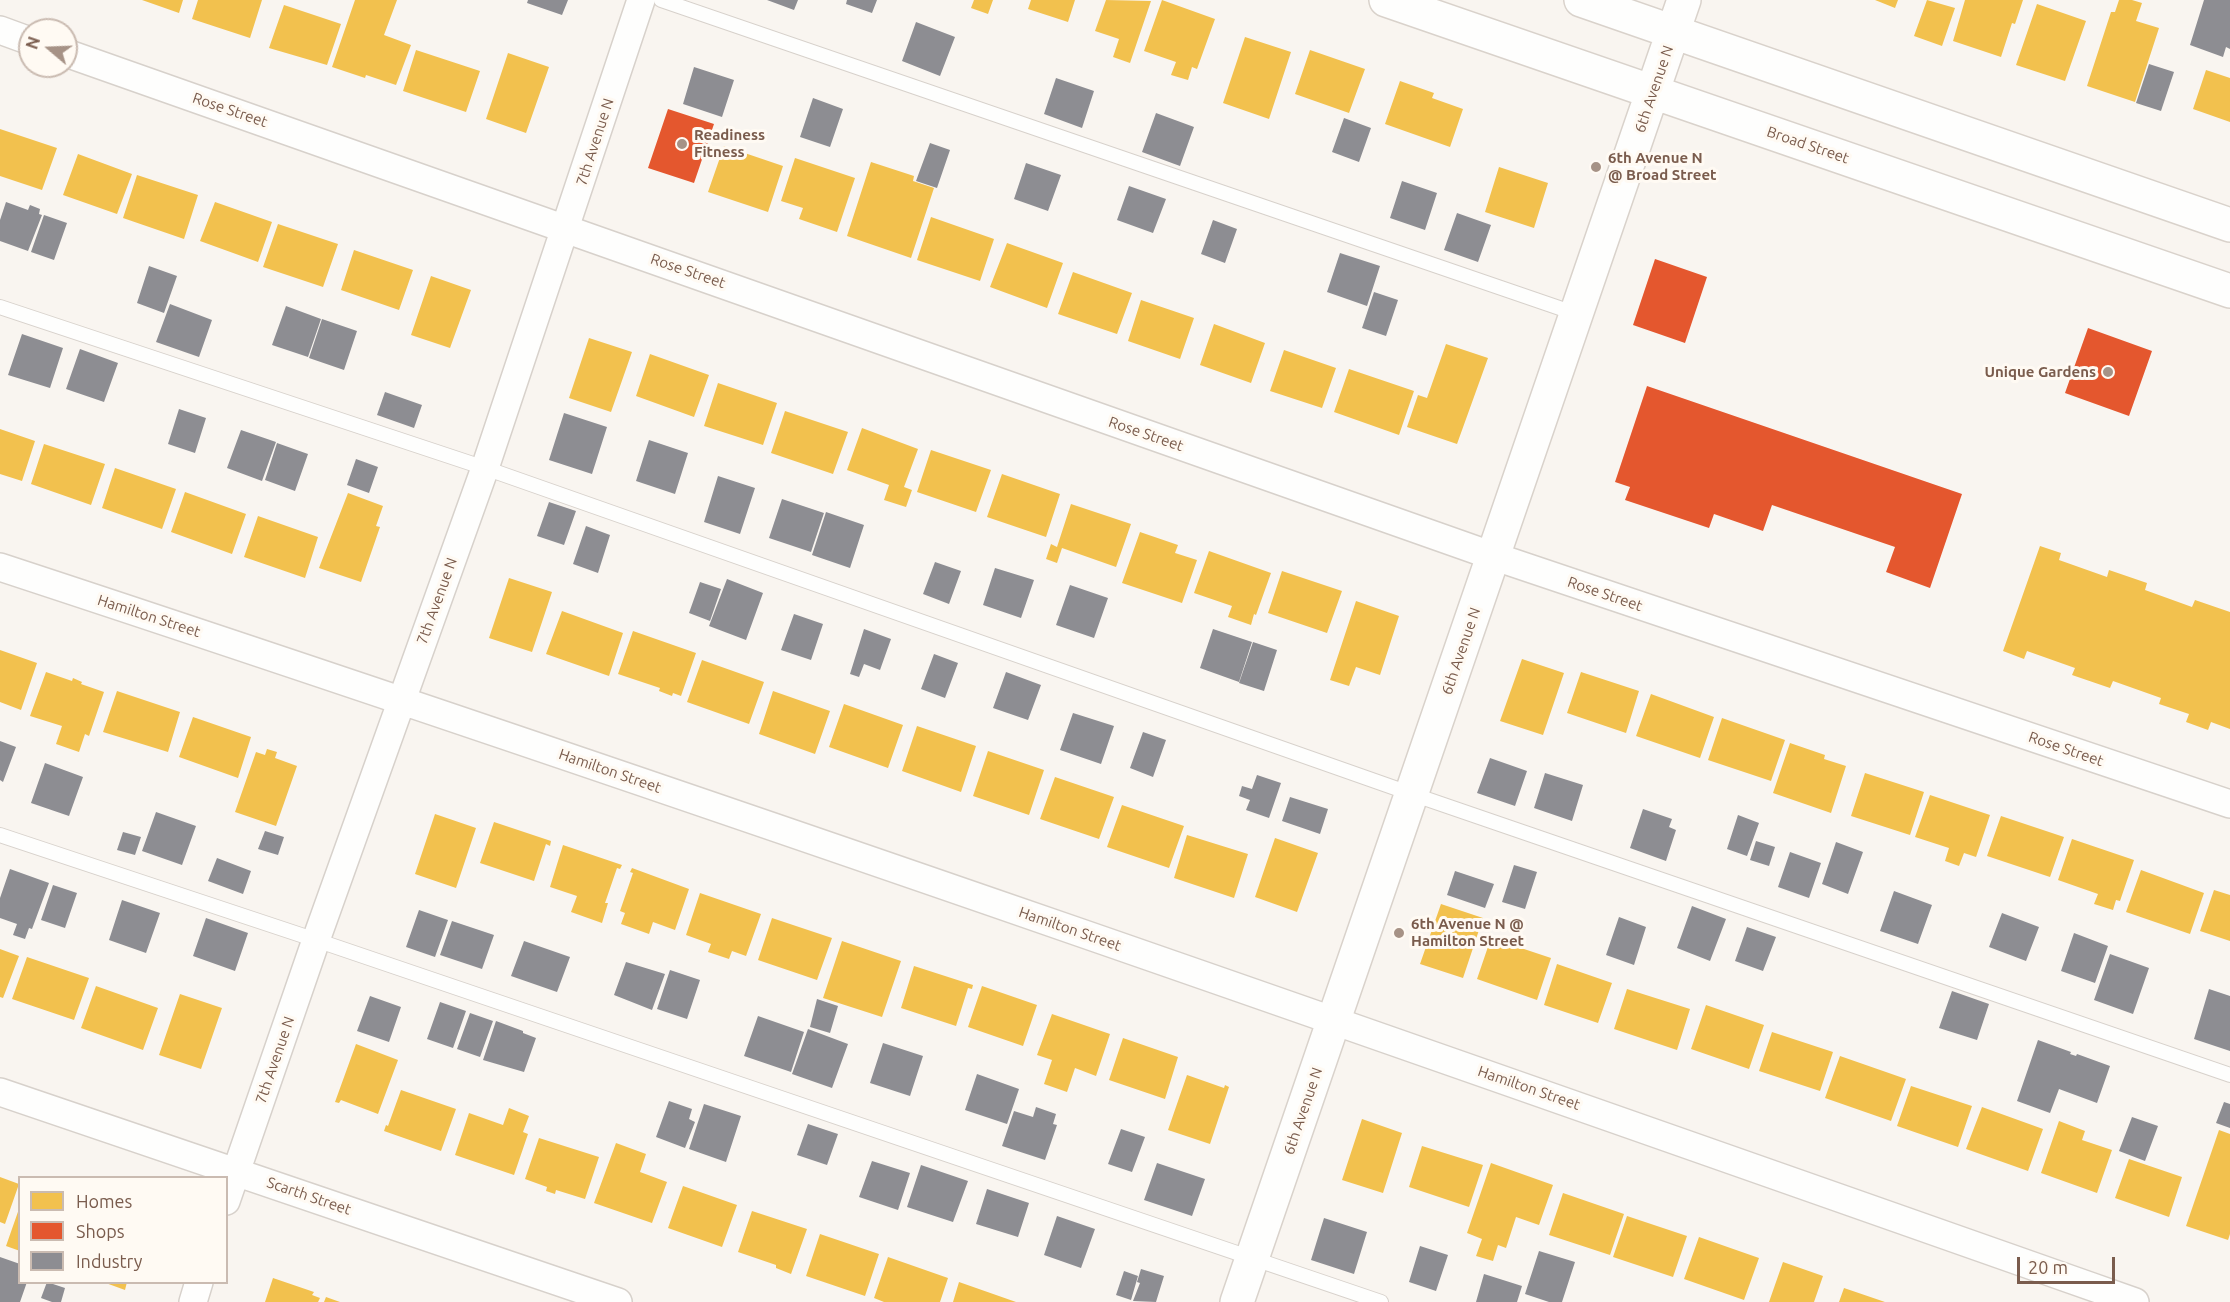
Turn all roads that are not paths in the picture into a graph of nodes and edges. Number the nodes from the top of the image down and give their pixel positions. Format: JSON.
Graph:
{"nodes":[{"id":1,"x":641,"y":0,"type":"edge"},
{"id":2,"x":661,"y":0,"type":"edge"},
{"id":3,"x":1386,"y":0,"type":"edge"},
{"id":4,"x":1581,"y":0,"type":"edge"},
{"id":5,"x":1684,"y":0,"type":"edge"},
{"id":6,"x":0,"y":30,"type":"edge"},
{"id":7,"x":1673,"y":32,"type":"junction"},
{"id":8,"x":18,"y":37,"type":"edge"},
{"id":9,"x":78,"y":57,"type":"edge"},
{"id":10,"x":1653,"y":91,"type":"junction"},
{"id":11,"x":2230,"y":225,"type":"edge"},
{"id":12,"x":566,"y":228,"type":"junction"},
{"id":13,"x":2230,"y":291,"type":"edge"},
{"id":14,"x":0,"y":307,"type":"edge"},
{"id":15,"x":1577,"y":314,"type":"junction"},
{"id":16,"x":485,"y":468,"type":"junction"},
{"id":17,"x":1494,"y":556,"type":"junction"},
{"id":18,"x":0,"y":567,"type":"edge"},
{"id":19,"x":401,"y":699,"type":"junction"},
{"id":20,"x":1412,"y":794,"type":"junction"},
{"id":21,"x":2230,"y":804,"type":"edge"},
{"id":22,"x":0,"y":835,"type":"edge"},
{"id":23,"x":316,"y":940,"type":"junction"},
{"id":24,"x":1334,"y":1019,"type":"junction"},
{"id":25,"x":2230,"y":1075,"type":"edge"},
{"id":26,"x":0,"y":1092,"type":"edge"},
{"id":27,"x":236,"y":1171,"type":"junction"},
{"id":28,"x":228,"y":1195,"type":"edge"},
{"id":29,"x":1252,"y":1257,"type":"junction"},
{"id":30,"x":198,"y":1284,"type":"edge"},
{"id":31,"x":193,"y":1302,"type":"edge"},
{"id":32,"x":618,"y":1302,"type":"edge"},
{"id":33,"x":1237,"y":1302,"type":"edge"},
{"id":34,"x":1382,"y":1302,"type":"edge"},
{"id":35,"x":2135,"y":1302,"type":"edge"}],
"edges":[{"from":1,"to":12,"type":"street","name":"7th Avenue N"},
{"from":2,"to":15,"type":"lane"},
{"from":3,"to":10,"type":"main road","name":"Broad Street"},
{"from":4,"to":7,"type":"main road"},
{"from":5,"to":7,"type":"main road","name":"6th Avenue N"},
{"from":6,"to":8,"type":"street"},
{"from":7,"to":10,"type":"main road","name":"6th Avenue N"},
{"from":7,"to":11,"type":"main road"},
{"from":9,"to":12,"type":"street","name":"Rose Street"},
{"from":10,"to":13,"type":"main road","name":"Broad Street"},
{"from":10,"to":15,"type":"main road","name":"6th Avenue N"},
{"from":12,"to":16,"type":"street","name":"7th Avenue N"},
{"from":12,"to":17,"type":"street","name":"Rose Street"},
{"from":14,"to":16,"type":"lane"},
{"from":15,"to":17,"type":"main road","name":"6th Avenue N"},
{"from":16,"to":19,"type":"street","name":"7th Avenue N"},
{"from":16,"to":20,"type":"lane"},
{"from":17,"to":20,"type":"main road","name":"6th Avenue N"},
{"from":17,"to":21,"type":"street","name":"Rose Street"},
{"from":18,"to":19,"type":"street","name":"Hamilton Street"},
{"from":19,"to":23,"type":"street","name":"7th Avenue N"},
{"from":19,"to":24,"type":"street","name":"Hamilton Street"},
{"from":20,"to":24,"type":"main road","name":"6th Avenue N"},
{"from":20,"to":25,"type":"lane"},
{"from":22,"to":23,"type":"lane"},
{"from":23,"to":27,"type":"street","name":"7th Avenue N"},
{"from":23,"to":29,"type":"lane"},
{"from":24,"to":29,"type":"main road","name":"6th Avenue N"},
{"from":24,"to":35,"type":"street","name":"Hamilton Street"},
{"from":26,"to":27,"type":"street","name":"Scarth Street"},
{"from":27,"to":28,"type":"street","name":"7th Avenue N"},
{"from":27,"to":32,"type":"street","name":"Scarth Street"},
{"from":29,"to":33,"type":"main road","name":"6th Avenue N"},
{"from":29,"to":34,"type":"lane"},
{"from":30,"to":31,"type":"street"}]}
